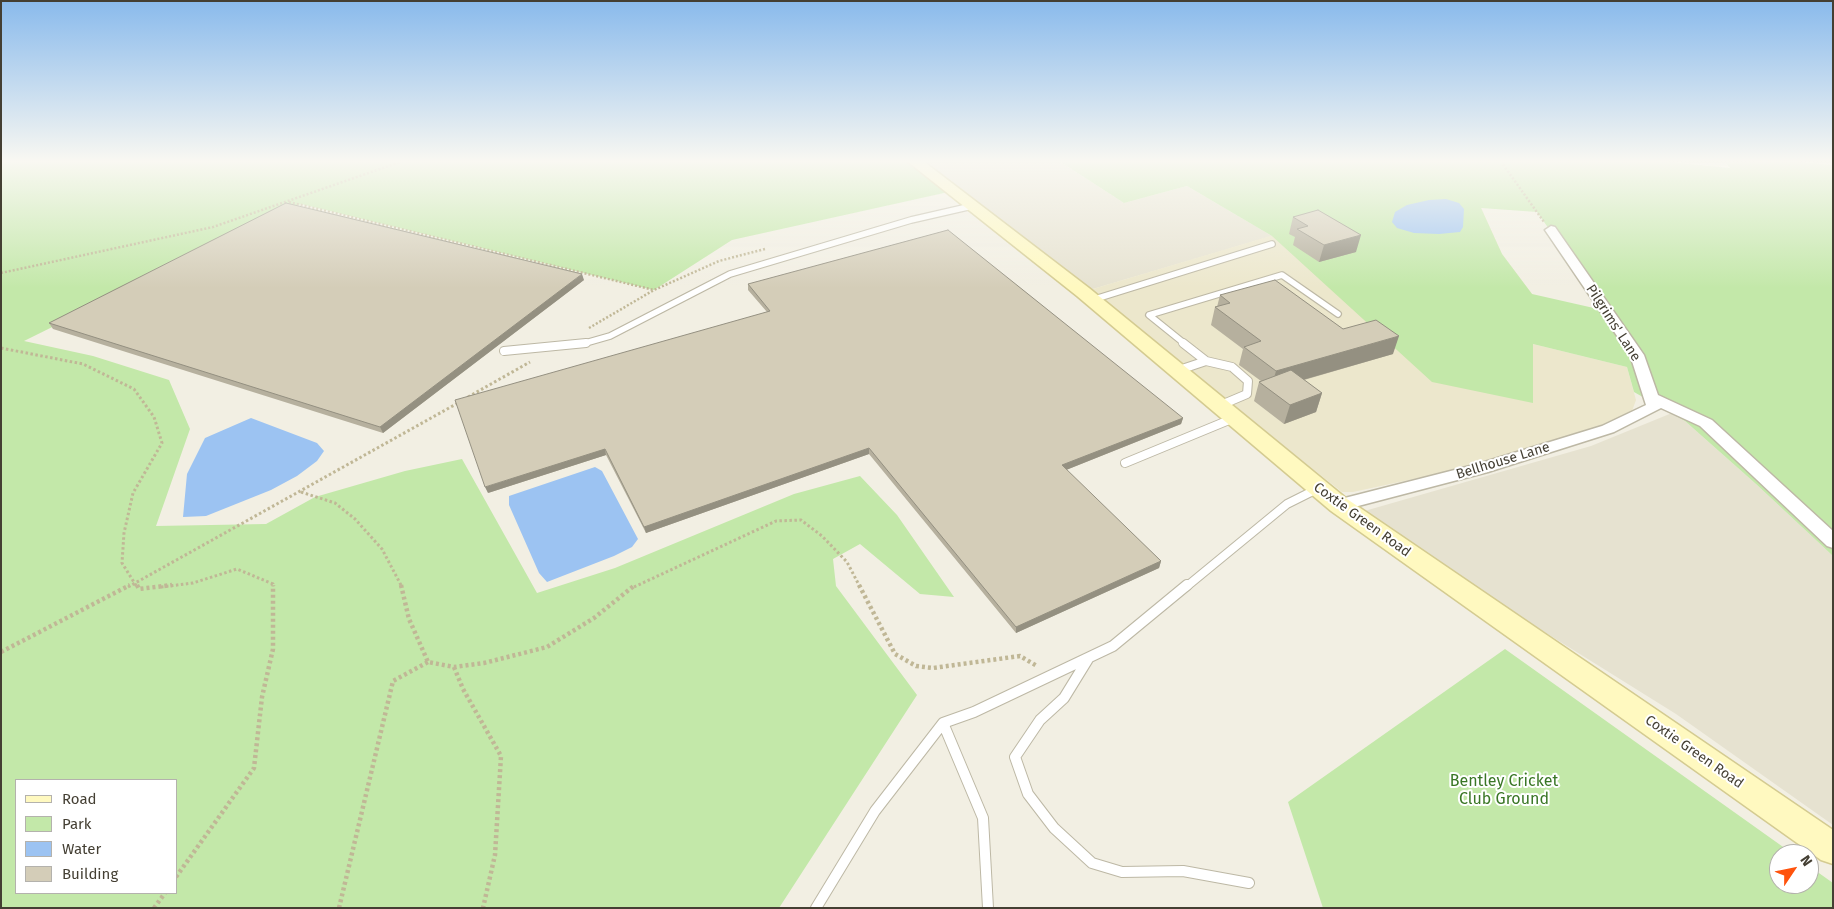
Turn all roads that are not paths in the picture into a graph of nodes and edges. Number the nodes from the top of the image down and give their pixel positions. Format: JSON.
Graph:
{"nodes":[{"id":1,"x":969,"y":203,"type":"edge"},
{"id":2,"x":972,"y":206,"type":"junction"},
{"id":3,"x":1551,"y":230,"type":"road end"},
{"id":4,"x":1272,"y":244,"type":"dead end"},
{"id":5,"x":1092,"y":300,"type":"junction"},
{"id":6,"x":1338,"y":314,"type":"dead end"},
{"id":7,"x":504,"y":351,"type":"dead end"},
{"id":8,"x":1206,"y":362,"type":"junction"},
{"id":9,"x":1177,"y":371,"type":"junction"},
{"id":10,"x":1652,"y":398,"type":"junction"},
{"id":11,"x":1227,"y":412,"type":"junction"},
{"id":12,"x":1125,"y":463,"type":"dead end"},
{"id":13,"x":1319,"y":488,"type":"junction"},
{"id":14,"x":1339,"y":505,"type":"junction"},
{"id":15,"x":1833,"y":542,"type":"edge"},
{"id":16,"x":1088,"y":658,"type":"junction"},
{"id":17,"x":943,"y":723,"type":"junction"},
{"id":18,"x":1833,"y":849,"type":"edge"},
{"id":19,"x":1249,"y":883,"type":"dead end"},
{"id":20,"x":816,"y":908,"type":"edge"},
{"id":21,"x":988,"y":908,"type":"edge"}],
"edges":[{"from":1,"to":2,"type":"street","name":"Coxtie Green Road"},
{"from":2,"to":5,"type":"street","name":"Coxtie Green Road"},
{"from":2,"to":7,"type":"lane"},
{"from":3,"to":10,"type":"street","name":"Pilgrims' Lane"},
{"from":4,"to":5,"type":"lane"},
{"from":5,"to":9,"type":"street","name":"Coxtie Green Road"},
{"from":6,"to":8,"type":"lane"},
{"from":8,"to":9,"type":"lane"},
{"from":8,"to":11,"type":"lane"},
{"from":9,"to":11,"type":"street","name":"Coxtie Green Road"},
{"from":10,"to":14,"type":"street","name":"Bellhouse Lane"},
{"from":10,"to":15,"type":"street"},
{"from":11,"to":12,"type":"lane"},
{"from":11,"to":13,"type":"street","name":"Coxtie Green Road"},
{"from":13,"to":14,"type":"street","name":"Coxtie Green Road"},
{"from":13,"to":16,"type":"lane"},
{"from":14,"to":18,"type":"street","name":"Coxtie Green Road"},
{"from":16,"to":17,"type":"lane"},
{"from":16,"to":19,"type":"lane"},
{"from":17,"to":20,"type":"lane"},
{"from":17,"to":21,"type":"lane"}]}
